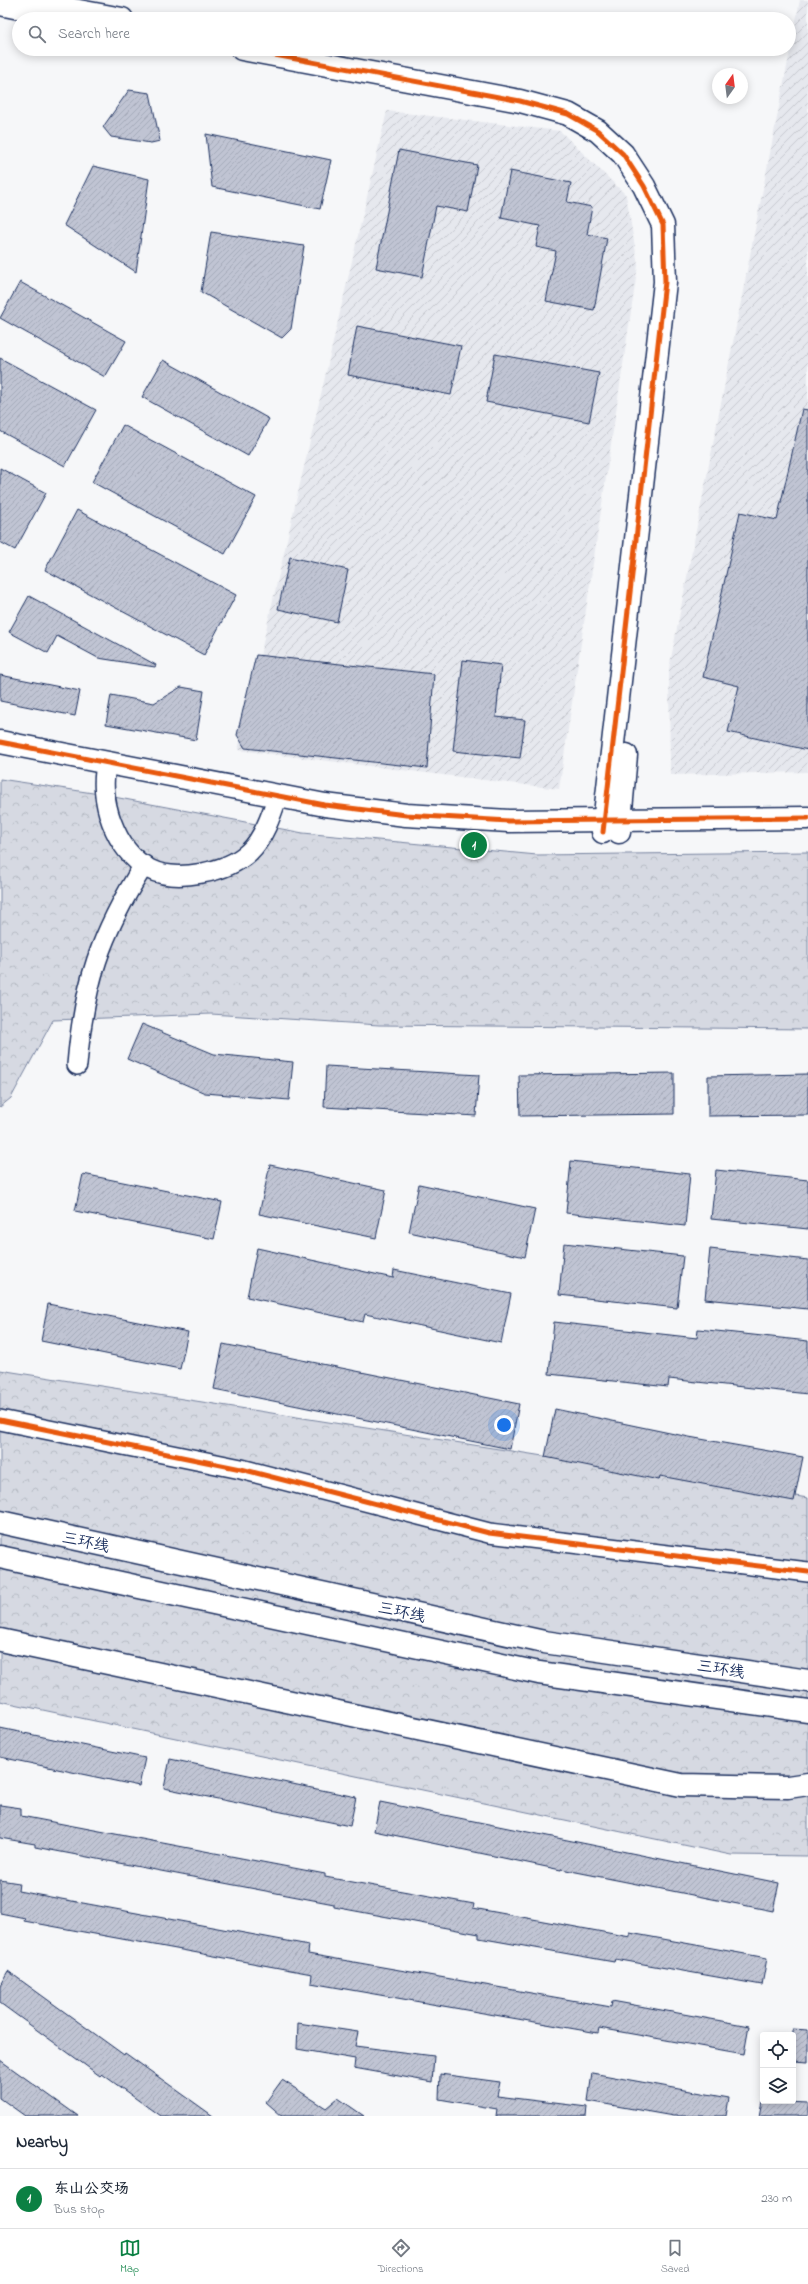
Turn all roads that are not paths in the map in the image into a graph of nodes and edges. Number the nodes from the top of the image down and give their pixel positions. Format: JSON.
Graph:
{"nodes":[{"id":1,"x":19,"y":0,"type":"edge"},
{"id":2,"x":0,"y":4,"type":"edge"},
{"id":3,"x":43,"y":12,"type":"edge"},
{"id":4,"x":84,"y":12,"type":"edge"},
{"id":5,"x":279,"y":56,"type":"edge"},
{"id":6,"x":322,"y":56,"type":"edge"},
{"id":7,"x":0,"y":742,"type":"edge"},
{"id":8,"x":0,"y":754,"type":"edge"},
{"id":9,"x":105,"y":768,"type":"junction"},
{"id":10,"x":276,"y":800,"type":"junction"},
{"id":11,"x":808,"y":818,"type":"edge"},
{"id":12,"x":611,"y":826,"type":"junction"},
{"id":13,"x":808,"y":833,"type":"edge"},
{"id":14,"x":144,"y":865,"type":"junction"},
{"id":15,"x":77,"y":1065,"type":"dead end"},
{"id":16,"x":0,"y":1420,"type":"edge"},
{"id":17,"x":0,"y":1522,"type":"edge"},
{"id":18,"x":0,"y":1557,"type":"edge"},
{"id":19,"x":0,"y":1562,"type":"edge"},
{"id":20,"x":27,"y":1563,"type":"junction"},
{"id":21,"x":808,"y":1572,"type":"edge"},
{"id":22,"x":0,"y":1640,"type":"edge"},
{"id":23,"x":808,"y":1681,"type":"edge"},
{"id":24,"x":808,"y":1711,"type":"edge"},
{"id":25,"x":808,"y":1784,"type":"edge"}],
"edges":[{"from":1,"to":4,"type":"main road"},
{"from":2,"to":3,"type":"main road"},
{"from":5,"to":12,"type":"main road"},
{"from":6,"to":12,"type":"main road"},
{"from":7,"to":9,"type":"main road"},
{"from":8,"to":9,"type":"main road"},
{"from":9,"to":10,"type":"main road"},
{"from":9,"to":14,"type":"street"},
{"from":10,"to":12,"type":"main road"},
{"from":10,"to":14,"type":"street"},
{"from":11,"to":12,"type":"main road"},
{"from":12,"to":13,"type":"main road"},
{"from":14,"to":15,"type":"street"},
{"from":16,"to":21,"type":"street"},
{"from":17,"to":23,"type":"main road","name":"三环线"},
{"from":18,"to":20,"type":"main road","name":"三环线"},
{"from":19,"to":20,"type":"main road"},
{"from":20,"to":24,"type":"main road","name":"三环线"},
{"from":22,"to":25,"type":"main road"}]}
